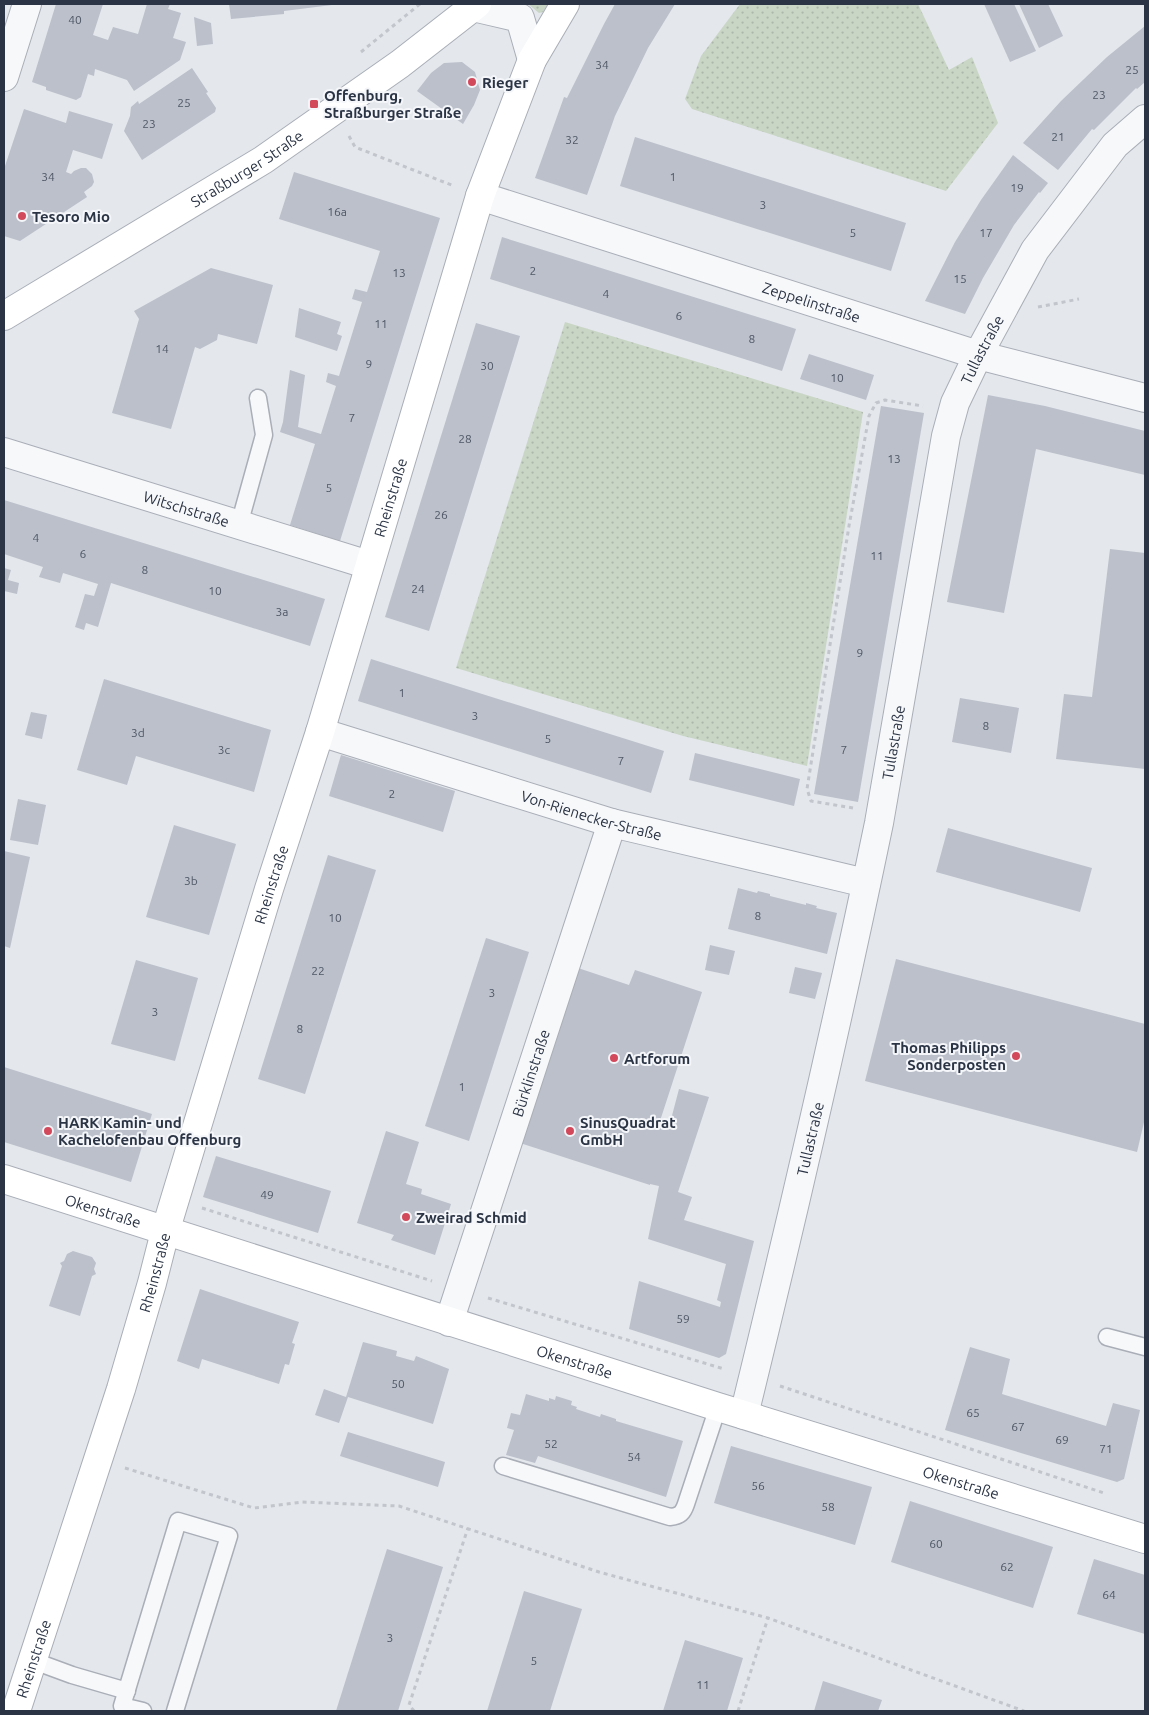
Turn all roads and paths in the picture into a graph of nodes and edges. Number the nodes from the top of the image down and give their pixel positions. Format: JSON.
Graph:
{"nodes":[{"id":1,"x":27,"y":4,"type":"edge"},
{"id":2,"x":420,"y":4,"type":"edge"},
{"id":3,"x":565,"y":4,"type":"edge"},
{"id":4,"x":475,"y":5,"type":"edge"},
{"id":5,"x":358,"y":55,"type":"dead end"},
{"id":6,"x":532,"y":60,"type":"junction"},
{"id":7,"x":4,"y":77,"type":"edge"},
{"id":8,"x":337,"y":108,"type":"junction"},
{"id":9,"x":1145,"y":119,"type":"edge"},
{"id":10,"x":480,"y":196,"type":"junction"},
{"id":11,"x":4,"y":316,"type":"edge"},
{"id":12,"x":978,"y":354,"type":"junction"},
{"id":13,"x":258,"y":398,"type":"dead end"},
{"id":14,"x":1145,"y":398,"type":"edge"},
{"id":15,"x":953,"y":411,"type":"junction"},
{"id":16,"x":4,"y":452,"type":"edge"},
{"id":17,"x":239,"y":525,"type":"junction"},
{"id":18,"x":370,"y":565,"type":"junction"},
{"id":19,"x":320,"y":732,"type":"junction"},
{"id":20,"x":855,"y":808,"type":"dead end"},
{"id":21,"x":612,"y":822,"type":"junction"},
{"id":22,"x":866,"y":883,"type":"junction"},
{"id":23,"x":4,"y":1179,"type":"edge"},
{"id":24,"x":174,"y":1200,"type":"junction"},
{"id":25,"x":165,"y":1232,"type":"junction"},
{"id":26,"x":460,"y":1290,"type":"junction"},
{"id":27,"x":449,"y":1322,"type":"junction"},
{"id":28,"x":1107,"y":1336,"type":"dead end"},
{"id":29,"x":1145,"y":1347,"type":"edge"},
{"id":30,"x":753,"y":1378,"type":"junction"},
{"id":31,"x":718,"y":1407,"type":"junction"},
{"id":32,"x":744,"y":1415,"type":"junction"},
{"id":33,"x":98,"y":1460,"type":"junction"},
{"id":34,"x":503,"y":1466,"type":"dead end"},
{"id":35,"x":1108,"y":1494,"type":"dead end"},
{"id":36,"x":468,"y":1528,"type":"junction"},
{"id":37,"x":1145,"y":1538,"type":"edge"},
{"id":38,"x":768,"y":1618,"type":"junction"},
{"id":39,"x":34,"y":1661,"type":"junction"},
{"id":40,"x":127,"y":1691,"type":"junction"},
{"id":41,"x":16,"y":1711,"type":"edge"},
{"id":42,"x":142,"y":1711,"type":"edge"},
{"id":43,"x":176,"y":1711,"type":"edge"},
{"id":44,"x":414,"y":1711,"type":"edge"},
{"id":45,"x":738,"y":1711,"type":"edge"},
{"id":46,"x":1024,"y":1711,"type":"edge"}],
"edges":[{"from":1,"to":7,"type":"street"},
{"from":2,"to":5,"type":"path"},
{"from":3,"to":6,"type":"main road","name":"Rheinstraße"},
{"from":4,"to":6,"type":"street"},
{"from":4,"to":8,"type":"main road","name":"Straßburger Straße"},
{"from":6,"to":10,"type":"main road","name":"Rheinstraße"},
{"from":8,"to":10,"type":"path"},
{"from":8,"to":11,"type":"main road","name":"Straßburger Straße"},
{"from":9,"to":12,"type":"street","name":"Tullastraße"},
{"from":10,"to":12,"type":"street","name":"Zeppelinstraße"},
{"from":10,"to":18,"type":"main road","name":"Rheinstraße"},
{"from":12,"to":14,"type":"street","name":"Zeppelinstraße"},
{"from":12,"to":15,"type":"street","name":"Tullastraße"},
{"from":13,"to":17,"type":"lane"},
{"from":15,"to":20,"type":"path"},
{"from":15,"to":22,"type":"street","name":"Tullastraße"},
{"from":16,"to":17,"type":"street","name":"Witschstraße"},
{"from":17,"to":18,"type":"street","name":"Witschstraße"},
{"from":18,"to":19,"type":"main road","name":"Rheinstraße"},
{"from":19,"to":21,"type":"street","name":"Von-Rienecker-Straße"},
{"from":19,"to":24,"type":"main road","name":"Rheinstraße"},
{"from":21,"to":22,"type":"street","name":"Von-Rienecker-Straße"},
{"from":21,"to":26,"type":"street","name":"Bürklinstraße"},
{"from":22,"to":30,"type":"street","name":"Tullastraße"},
{"from":23,"to":25,"type":"main road","name":"Okenstraße"},
{"from":24,"to":25,"type":"main road","name":"Rheinstraße"},
{"from":24,"to":26,"type":"path"},
{"from":25,"to":27,"type":"main road","name":"Okenstraße"},
{"from":25,"to":33,"type":"main road","name":"Rheinstraße"},
{"from":26,"to":27,"type":"street","name":"Bürklinstraße"},
{"from":26,"to":30,"type":"path"},
{"from":27,"to":31,"type":"main road","name":"Okenstraße"},
{"from":28,"to":29,"type":"lane"},
{"from":30,"to":32,"type":"street","name":"Tullastraße"},
{"from":30,"to":35,"type":"path"},
{"from":31,"to":32,"type":"main road","name":"Okenstraße"},
{"from":31,"to":34,"type":"lane"},
{"from":32,"to":37,"type":"main road","name":"Okenstraße"},
{"from":33,"to":36,"type":"path"},
{"from":33,"to":39,"type":"main road","name":"Rheinstraße"},
{"from":36,"to":38,"type":"path"},
{"from":36,"to":44,"type":"path"},
{"from":38,"to":45,"type":"path"},
{"from":38,"to":46,"type":"path"},
{"from":39,"to":40,"type":"lane"},
{"from":39,"to":41,"type":"main road","name":"Rheinstraße"},
{"from":40,"to":42,"type":"lane"},
{"from":40,"to":43,"type":"lane"}]}
